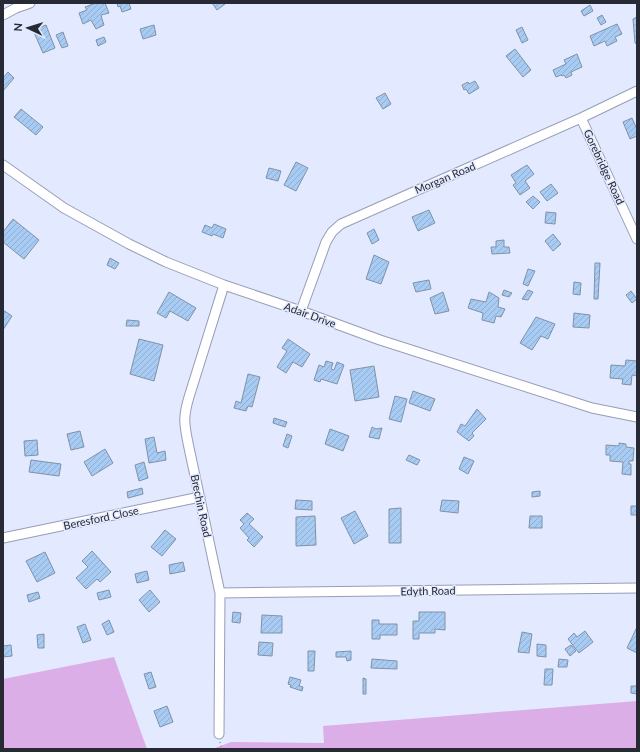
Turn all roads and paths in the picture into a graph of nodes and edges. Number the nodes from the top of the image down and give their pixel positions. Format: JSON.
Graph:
{"nodes":[{"id":1,"x":30,"y":3,"type":"edge"},
{"id":2,"x":3,"y":14,"type":"edge"},
{"id":3,"x":637,"y":91,"type":"edge"},
{"id":4,"x":581,"y":118,"type":"junction"},
{"id":5,"x":3,"y":165,"type":"edge"},
{"id":6,"x":637,"y":239,"type":"edge"},
{"id":7,"x":224,"y":285,"type":"junction"},
{"id":8,"x":302,"y":311,"type":"junction"},
{"id":9,"x":637,"y":417,"type":"edge"},
{"id":10,"x":200,"y":498,"type":"junction"},
{"id":11,"x":3,"y":538,"type":"edge"},
{"id":12,"x":637,"y":588,"type":"edge"},
{"id":13,"x":220,"y":594,"type":"junction"},
{"id":14,"x":219,"y":734,"type":"dead end"}],
"edges":[{"from":1,"to":2,"type":"street"},
{"from":3,"to":4,"type":"street","name":"Morgan Road"},
{"from":4,"to":6,"type":"street","name":"Gorebridge Road"},
{"from":4,"to":8,"type":"street","name":"Morgan Road"},
{"from":5,"to":7,"type":"street","name":"Adair Drive"},
{"from":7,"to":8,"type":"street","name":"Adair Drive"},
{"from":7,"to":10,"type":"street","name":"Brechin Road"},
{"from":8,"to":9,"type":"street","name":"Adair Drive"},
{"from":10,"to":11,"type":"street","name":"Beresford Close"},
{"from":10,"to":13,"type":"street","name":"Brechin Road"},
{"from":12,"to":13,"type":"street","name":"Edyth Road"},
{"from":13,"to":14,"type":"street","name":"Brechin Road"}]}
